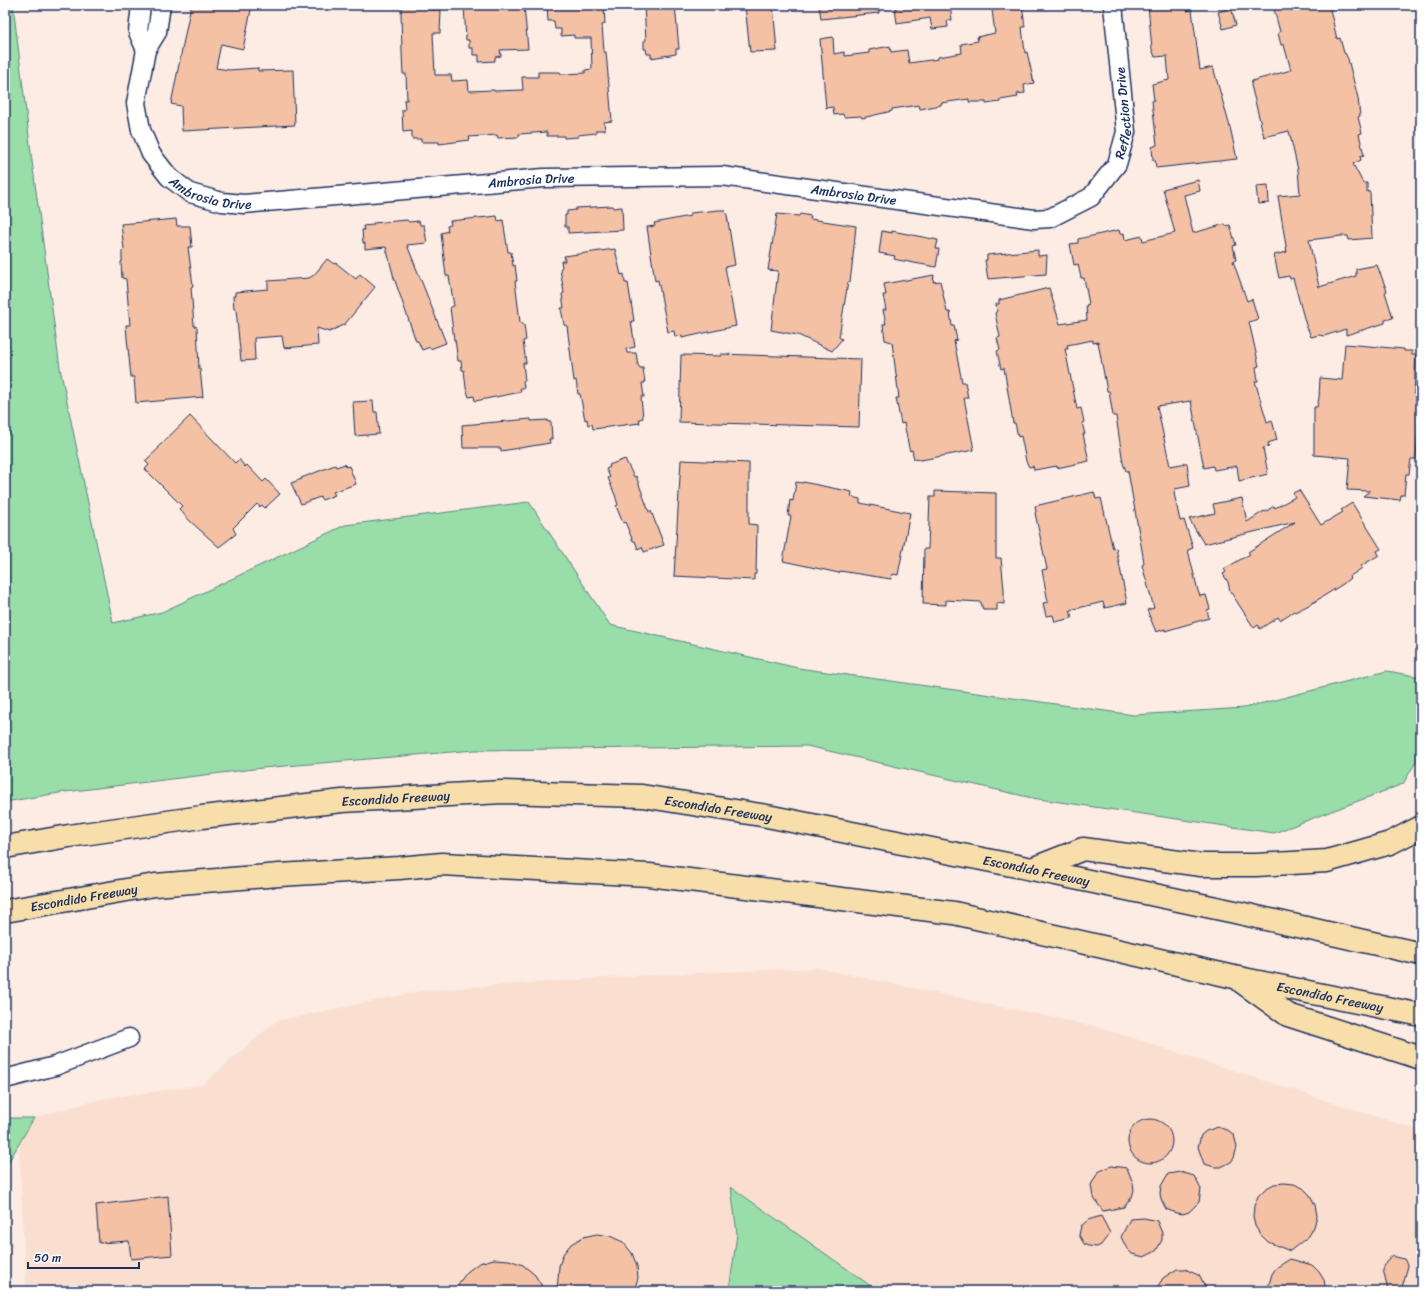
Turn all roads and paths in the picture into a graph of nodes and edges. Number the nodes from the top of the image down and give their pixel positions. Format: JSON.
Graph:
{"nodes":[{"id":1,"x":140,"y":5,"type":"edge"},
{"id":2,"x":161,"y":5,"type":"edge"},
{"id":3,"x":1113,"y":5,"type":"edge"},
{"id":4,"x":146,"y":50,"type":"junction"},
{"id":5,"x":1034,"y":219,"type":"joint"},
{"id":6,"x":1421,"y":827,"type":"edge"},
{"id":7,"x":5,"y":847,"type":"edge"},
{"id":8,"x":1032,"y":869,"type":"junction"},
{"id":9,"x":5,"y":911,"type":"edge"},
{"id":10,"x":1421,"y":954,"type":"edge"},
{"id":11,"x":1234,"y":977,"type":"junction"},
{"id":12,"x":1421,"y":1015,"type":"edge"},
{"id":13,"x":129,"y":1038,"type":"dead end"},
{"id":14,"x":1421,"y":1058,"type":"edge"},
{"id":15,"x":5,"y":1078,"type":"edge"}],
"edges":[{"from":1,"to":4,"type":"street"},
{"from":2,"to":4,"type":"street","name":"Ambrosia Drive"},
{"from":3,"to":5,"type":"street","name":"Reflection Drive"},
{"from":4,"to":5,"type":"street","name":"Ambrosia Drive"},
{"from":6,"to":8,"type":"highway"},
{"from":7,"to":8,"type":"highway","name":"Escondido Freeway"},
{"from":8,"to":10,"type":"highway","name":"Escondido Freeway"},
{"from":9,"to":11,"type":"highway","name":"Escondido Freeway"},
{"from":11,"to":12,"type":"highway","name":"Escondido Freeway"},
{"from":11,"to":14,"type":"highway"},
{"from":13,"to":15,"type":"street"}]}
